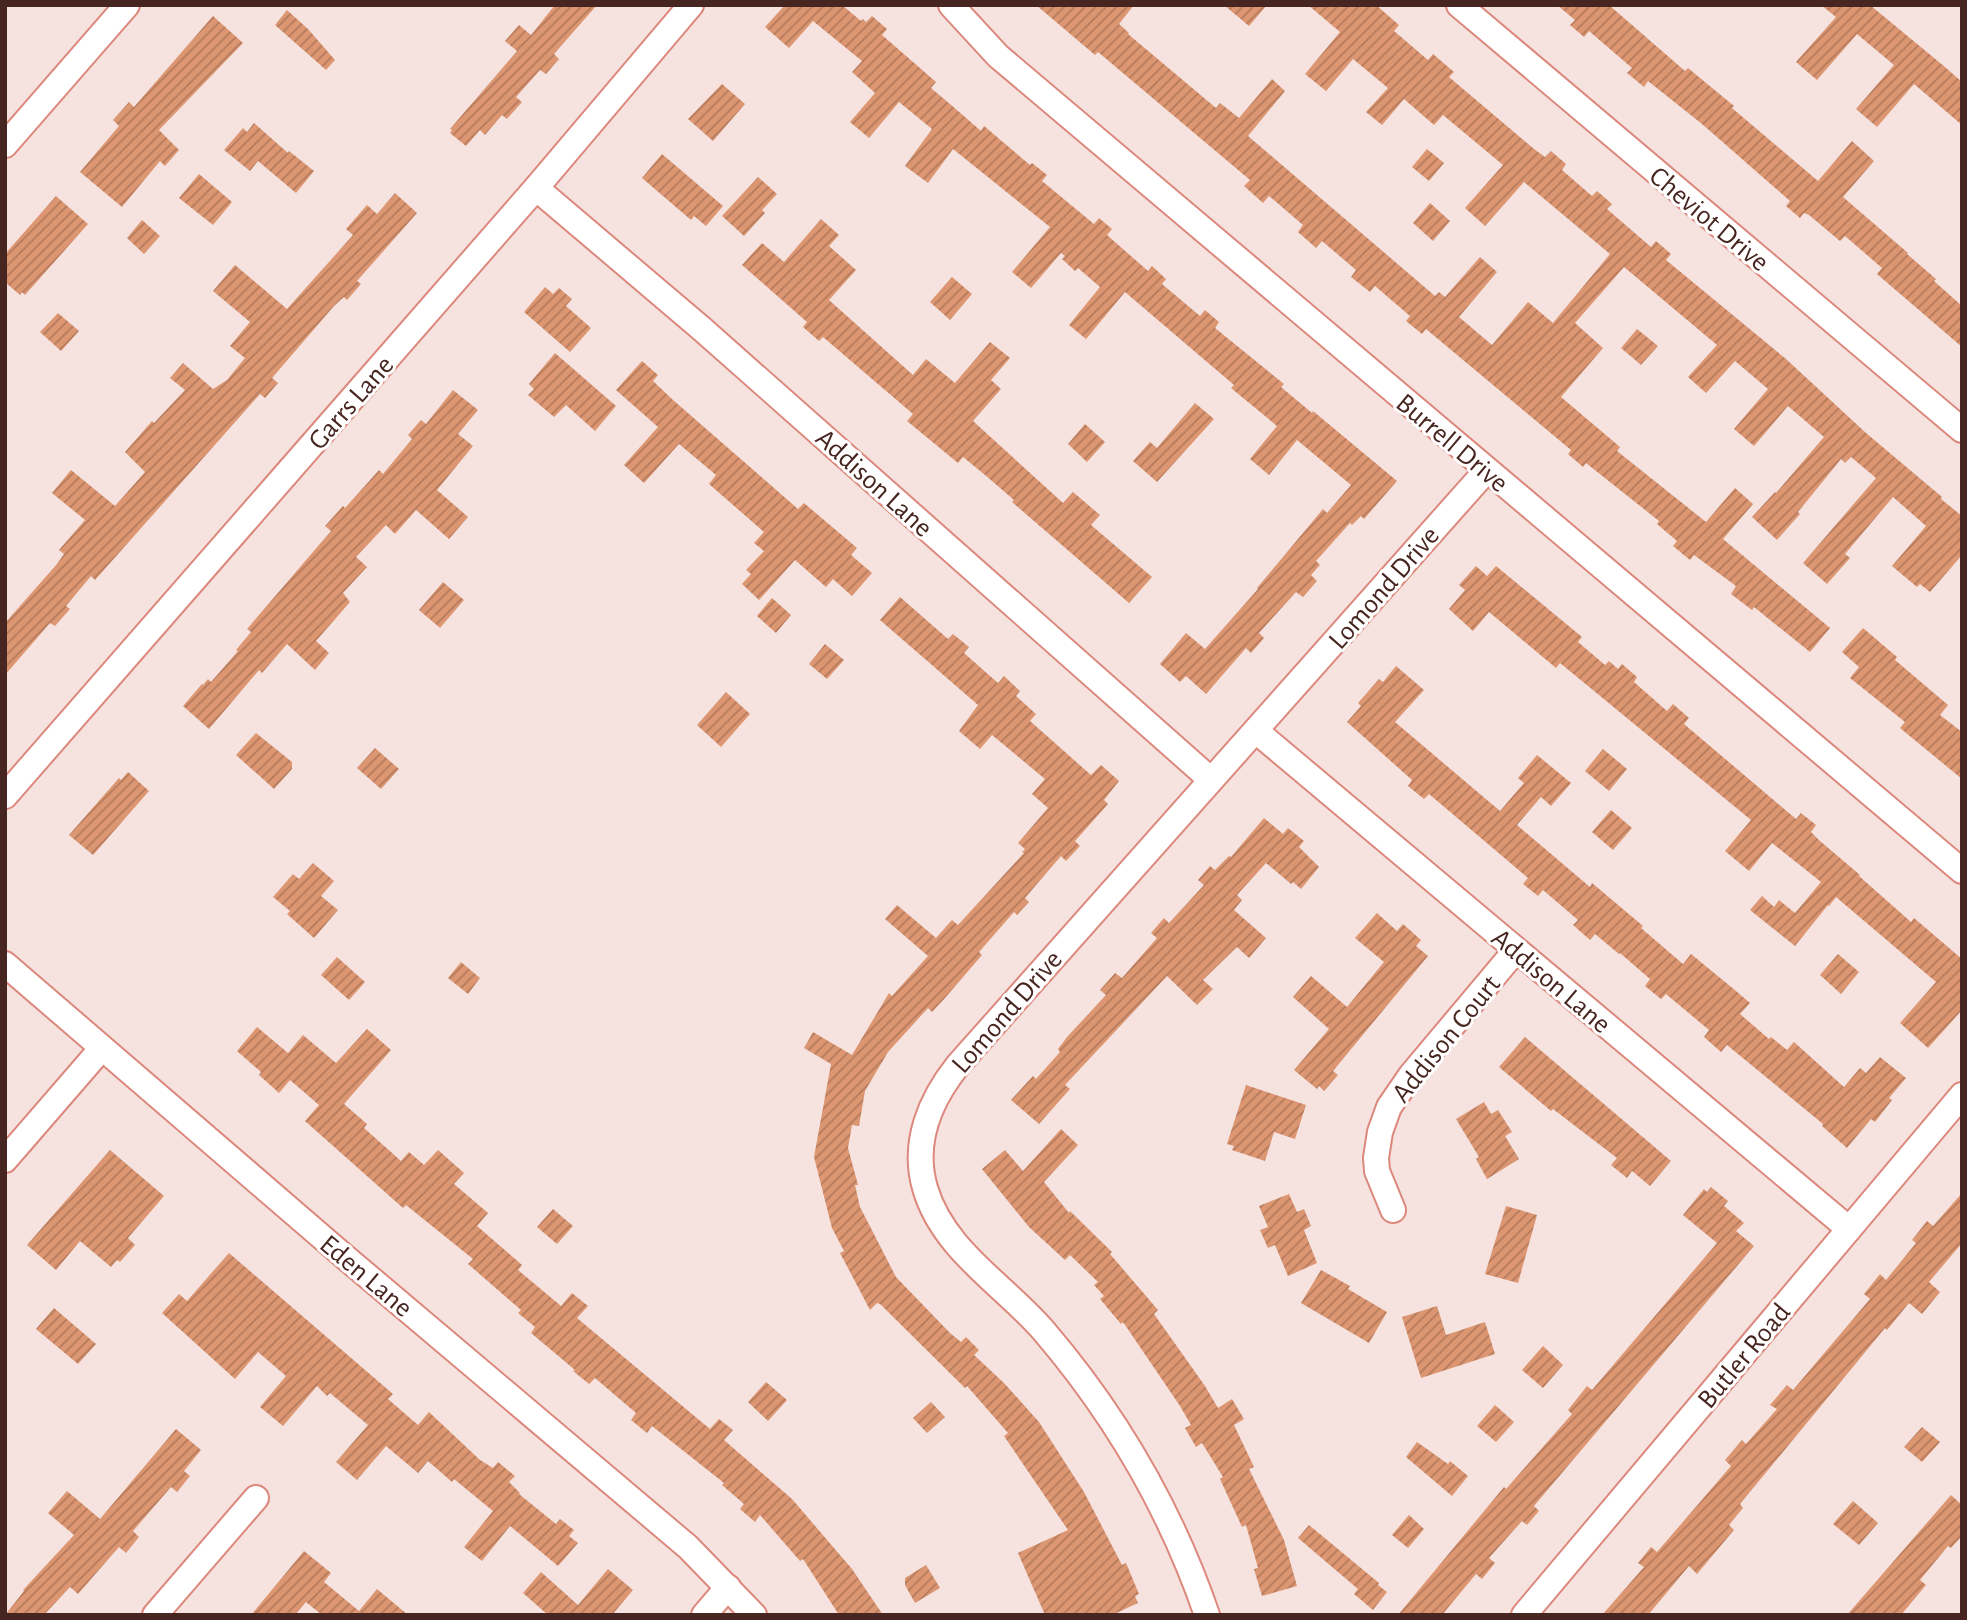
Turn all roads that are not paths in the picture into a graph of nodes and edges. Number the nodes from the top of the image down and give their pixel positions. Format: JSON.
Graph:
{"nodes":[{"id":1,"x":127,"y":5,"type":"edge"},
{"id":2,"x":691,"y":5,"type":"edge"},
{"id":3,"x":951,"y":5,"type":"edge"},
{"id":4,"x":1458,"y":5,"type":"edge"},
{"id":5,"x":5,"y":145,"type":"edge"},
{"id":6,"x":536,"y":188,"type":"junction"},
{"id":7,"x":1962,"y":430,"type":"edge"},
{"id":8,"x":1486,"y":471,"type":"junction"},
{"id":9,"x":1256,"y":731,"type":"junction"},
{"id":10,"x":1210,"y":779,"type":"junction"},
{"id":11,"x":5,"y":796,"type":"edge"},
{"id":12,"x":1962,"y":871,"type":"edge"},
{"id":13,"x":1516,"y":950,"type":"junction"},
{"id":14,"x":5,"y":964,"type":"edge"},
{"id":15,"x":102,"y":1048,"type":"junction"},
{"id":16,"x":1962,"y":1095,"type":"edge"},
{"id":17,"x":5,"y":1160,"type":"edge"},
{"id":18,"x":1393,"y":1210,"type":"dead end"},
{"id":19,"x":1849,"y":1230,"type":"junction"},
{"id":20,"x":256,"y":1498,"type":"dead end"},
{"id":21,"x":728,"y":1587,"type":"junction"},
{"id":22,"x":155,"y":1615,"type":"edge"},
{"id":23,"x":704,"y":1615,"type":"edge"},
{"id":24,"x":754,"y":1615,"type":"edge"},
{"id":25,"x":1207,"y":1615,"type":"edge"},
{"id":26,"x":1524,"y":1615,"type":"edge"}],
"edges":[{"from":1,"to":5,"type":"street"},
{"from":2,"to":6,"type":"street","name":"Garrs Lane"},
{"from":3,"to":8,"type":"street","name":"Burrell Drive"},
{"from":4,"to":7,"type":"street","name":"Cheviot Drive"},
{"from":6,"to":10,"type":"street","name":"Addison Lane"},
{"from":6,"to":11,"type":"street","name":"Garrs Lane"},
{"from":8,"to":9,"type":"street","name":"Lomond Drive"},
{"from":8,"to":12,"type":"street","name":"Burrell Drive"},
{"from":9,"to":10,"type":"street","name":"Lomond Drive"},
{"from":9,"to":13,"type":"street","name":"Addison Lane"},
{"from":10,"to":25,"type":"street","name":"Lomond Drive"},
{"from":13,"to":18,"type":"street","name":"Addison Court"},
{"from":13,"to":19,"type":"street","name":"Addison Lane"},
{"from":14,"to":15,"type":"street","name":"Eden Lane"},
{"from":15,"to":17,"type":"street"},
{"from":15,"to":21,"type":"street","name":"Eden Lane"},
{"from":16,"to":19,"type":"street","name":"Butler Road"},
{"from":19,"to":26,"type":"street","name":"Butler Road"},
{"from":20,"to":22,"type":"street"},
{"from":21,"to":23,"type":"street"},
{"from":21,"to":24,"type":"street","name":"Eden Lane"}]}
